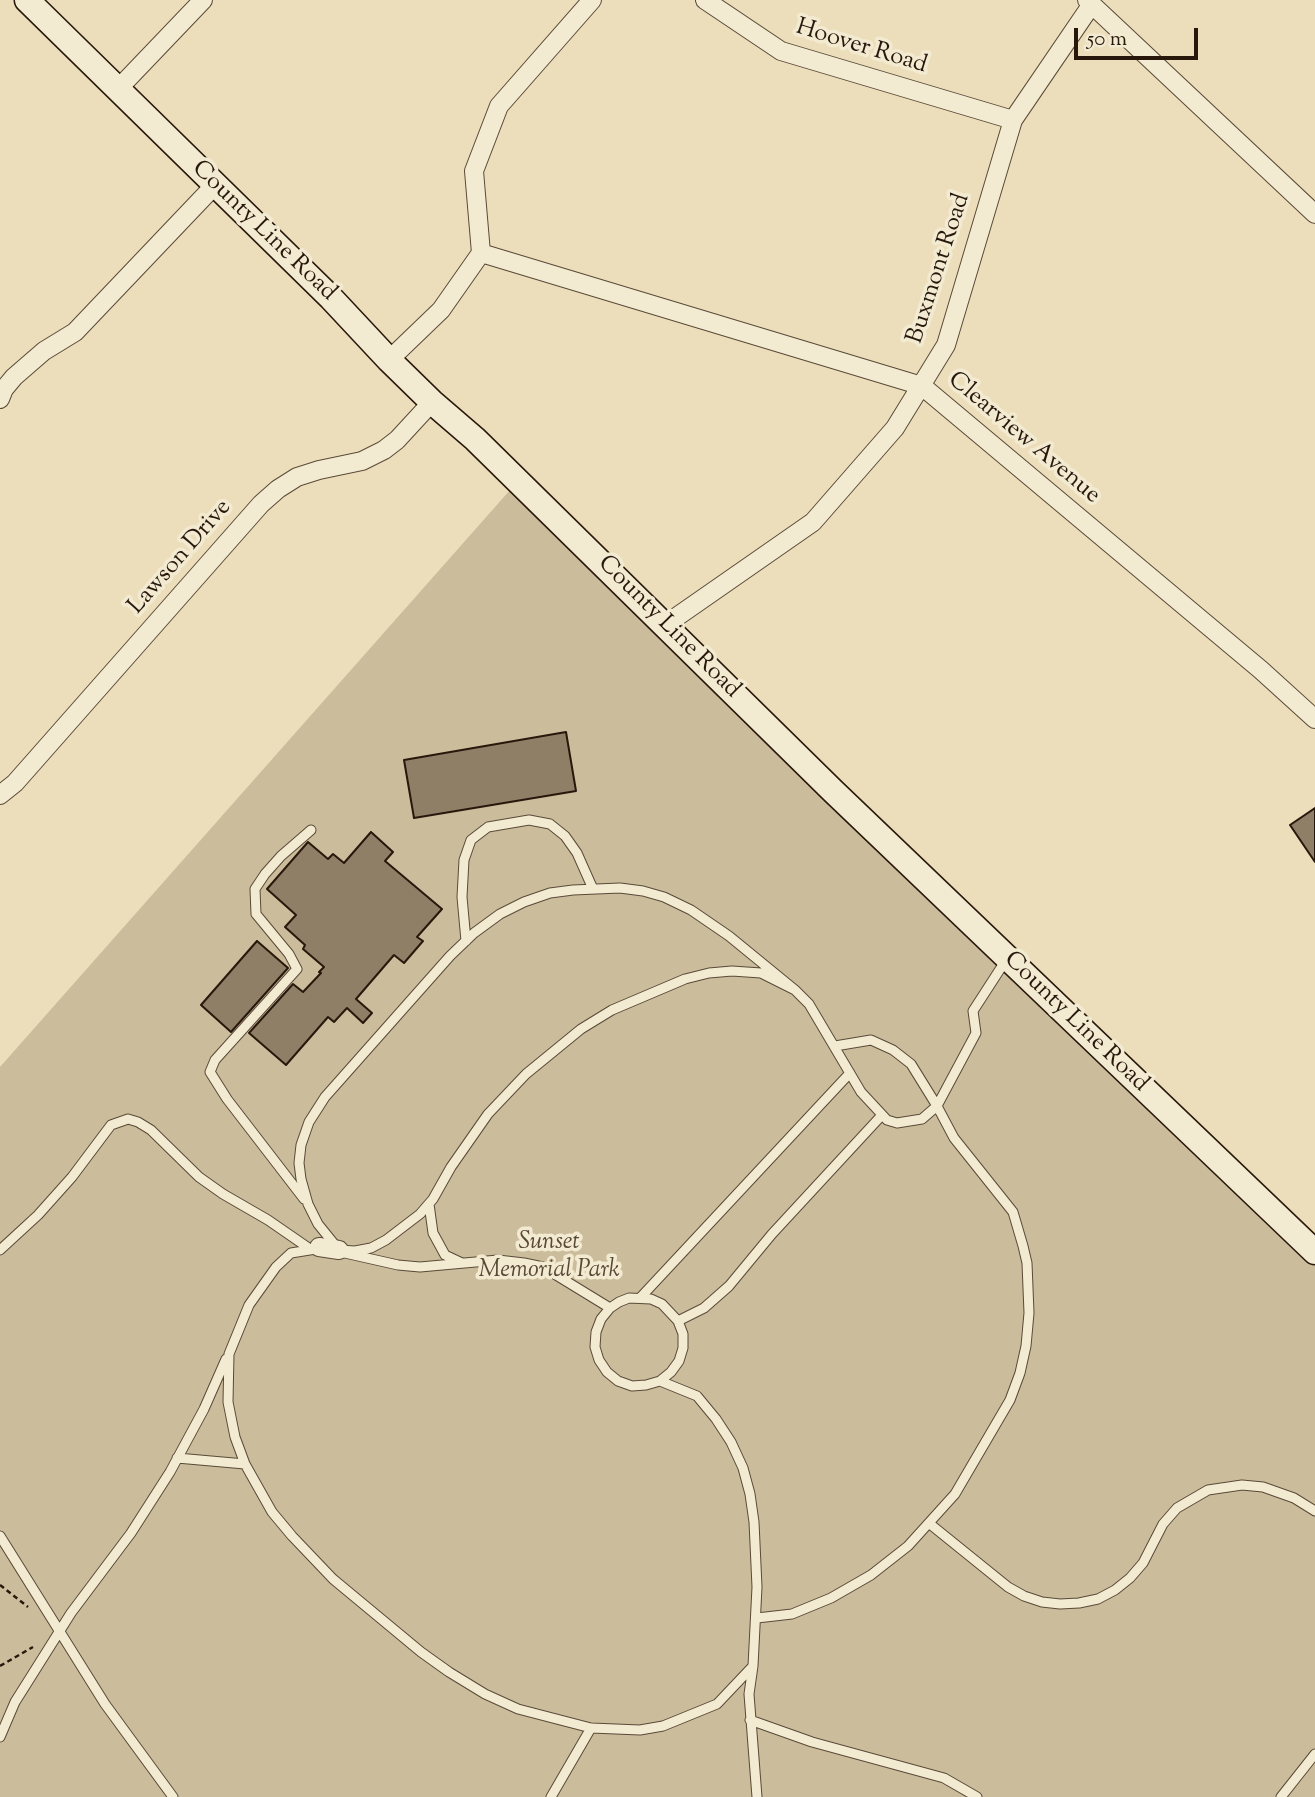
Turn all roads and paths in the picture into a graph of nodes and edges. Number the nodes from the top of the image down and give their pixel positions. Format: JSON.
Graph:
{"nodes":[{"id":1,"x":27,"y":0,"type":"edge"},
{"id":2,"x":203,"y":0,"type":"edge"},
{"id":3,"x":592,"y":0,"type":"edge"},
{"id":4,"x":705,"y":0,"type":"edge"},
{"id":5,"x":1089,"y":2,"type":"edge"},
{"id":6,"x":117,"y":90,"type":"junction"},
{"id":7,"x":1013,"y":120,"type":"junction"},
{"id":8,"x":214,"y":186,"type":"junction"},
{"id":9,"x":1315,"y":214,"type":"edge"},
{"id":10,"x":481,"y":253,"type":"junction"},
{"id":11,"x":389,"y":360,"type":"junction"},
{"id":12,"x":922,"y":386,"type":"junction"},
{"id":13,"x":0,"y":399,"type":"edge"},
{"id":14,"x":432,"y":402,"type":"junction"},
{"id":15,"x":665,"y":625,"type":"junction"},
{"id":16,"x":1315,"y":719,"type":"edge"},
{"id":17,"x":0,"y":795,"type":"edge"},
{"id":18,"x":311,"y":830,"type":"dead end"},
{"id":19,"x":593,"y":889,"type":"junction"},
{"id":20,"x":466,"y":941,"type":"junction"},
{"id":21,"x":1007,"y":958,"type":"junction"},
{"id":22,"x":795,"y":990,"type":"junction"},
{"id":23,"x":835,"y":1046,"type":"junction"},
{"id":24,"x":850,"y":1073,"type":"junction"},
{"id":25,"x":937,"y":1106,"type":"junction"},
{"id":26,"x":882,"y":1115,"type":"junction"},
{"id":27,"x":308,"y":1204,"type":"junction"},
{"id":28,"x":429,"y":1204,"type":"junction"},
{"id":29,"x":314,"y":1248,"type":"junction"},
{"id":30,"x":0,"y":1250,"type":"edge"},
{"id":31,"x":339,"y":1250,"type":"junction"},
{"id":32,"x":1315,"y":1252,"type":"edge"},
{"id":33,"x":462,"y":1263,"type":"junction"},
{"id":34,"x":640,"y":1298,"type":"junction"},
{"id":35,"x":610,"y":1308,"type":"junction"},
{"id":36,"x":678,"y":1321,"type":"junction"},
{"id":37,"x":229,"y":1354,"type":"junction"},
{"id":38,"x":660,"y":1381,"type":"junction"},
{"id":39,"x":177,"y":1458,"type":"junction"},
{"id":40,"x":245,"y":1464,"type":"junction"},
{"id":41,"x":1315,"y":1511,"type":"edge"},
{"id":42,"x":930,"y":1524,"type":"junction"},
{"id":43,"x":0,"y":1536,"type":"edge"},
{"id":44,"x":757,"y":1618,"type":"junction"},
{"id":45,"x":59,"y":1632,"type":"junction"},
{"id":46,"x":0,"y":1666,"type":"edge"},
{"id":47,"x":753,"y":1666,"type":"junction"},
{"id":48,"x":750,"y":1720,"type":"junction"},
{"id":49,"x":591,"y":1728,"type":"junction"},
{"id":50,"x":0,"y":1737,"type":"edge"},
{"id":51,"x":1315,"y":1754,"type":"edge"},
{"id":52,"x":173,"y":1797,"type":"edge"},
{"id":53,"x":551,"y":1797,"type":"edge"},
{"id":54,"x":757,"y":1797,"type":"edge"},
{"id":55,"x":977,"y":1797,"type":"edge"},
{"id":56,"x":1281,"y":1797,"type":"edge"}],
"edges":[{"from":1,"to":6,"type":"main road","name":"County Line Road"},
{"from":2,"to":6,"type":"street"},
{"from":3,"to":10,"type":"street"},
{"from":4,"to":7,"type":"street","name":"Hoover Road"},
{"from":5,"to":7,"type":"street","name":"Buxmont Road"},
{"from":5,"to":9,"type":"street"},
{"from":6,"to":8,"type":"main road","name":"County Line Road"},
{"from":7,"to":12,"type":"street","name":"Buxmont Road"},
{"from":8,"to":11,"type":"main road","name":"County Line Road"},
{"from":8,"to":13,"type":"street"},
{"from":10,"to":11,"type":"street"},
{"from":10,"to":12,"type":"street","name":"Clearview Avenue"},
{"from":11,"to":14,"type":"main road","name":"County Line Road"},
{"from":12,"to":15,"type":"street","name":"Buxmont Road"},
{"from":12,"to":16,"type":"street","name":"Clearview Avenue"},
{"from":14,"to":15,"type":"main road","name":"County Line Road"},
{"from":14,"to":17,"type":"street","name":"Lawson Drive"},
{"from":15,"to":21,"type":"main road","name":"County Line Road"},
{"from":18,"to":27,"type":"lane"},
{"from":19,"to":20,"type":"lane"},
{"from":19,"to":20,"type":"lane"},
{"from":19,"to":22,"type":"lane"},
{"from":20,"to":27,"type":"lane"},
{"from":21,"to":25,"type":"lane"},
{"from":21,"to":32,"type":"main road","name":"County Line Road"},
{"from":22,"to":23,"type":"lane"},
{"from":22,"to":28,"type":"lane"},
{"from":23,"to":24,"type":"lane"},
{"from":23,"to":25,"type":"lane"},
{"from":24,"to":26,"type":"lane"},
{"from":24,"to":34,"type":"lane"},
{"from":25,"to":26,"type":"lane"},
{"from":25,"to":42,"type":"lane"},
{"from":26,"to":36,"type":"lane"},
{"from":27,"to":31,"type":"lane"},
{"from":28,"to":31,"type":"lane"},
{"from":28,"to":33,"type":"lane"},
{"from":29,"to":30,"type":"lane"},
{"from":29,"to":31,"type":"street"},
{"from":29,"to":33,"type":"lane"},
{"from":29,"to":37,"type":"lane"},
{"from":33,"to":35,"type":"lane"},
{"from":34,"to":35,"type":"lane"},
{"from":34,"to":36,"type":"lane"},
{"from":35,"to":38,"type":"lane"},
{"from":36,"to":38,"type":"lane"},
{"from":37,"to":39,"type":"lane"},
{"from":37,"to":40,"type":"lane"},
{"from":38,"to":44,"type":"lane"},
{"from":39,"to":40,"type":"lane"},
{"from":39,"to":45,"type":"lane"},
{"from":40,"to":49,"type":"lane"},
{"from":41,"to":42,"type":"lane"},
{"from":42,"to":44,"type":"lane"},
{"from":43,"to":45,"type":"lane"},
{"from":44,"to":47,"type":"lane"},
{"from":45,"to":46,"type":"path"},
{"from":45,"to":50,"type":"lane"},
{"from":45,"to":52,"type":"lane"},
{"from":47,"to":48,"type":"lane"},
{"from":47,"to":49,"type":"lane"},
{"from":48,"to":54,"type":"lane"},
{"from":48,"to":55,"type":"lane"},
{"from":49,"to":53,"type":"lane"},
{"from":51,"to":56,"type":"lane"}]}
